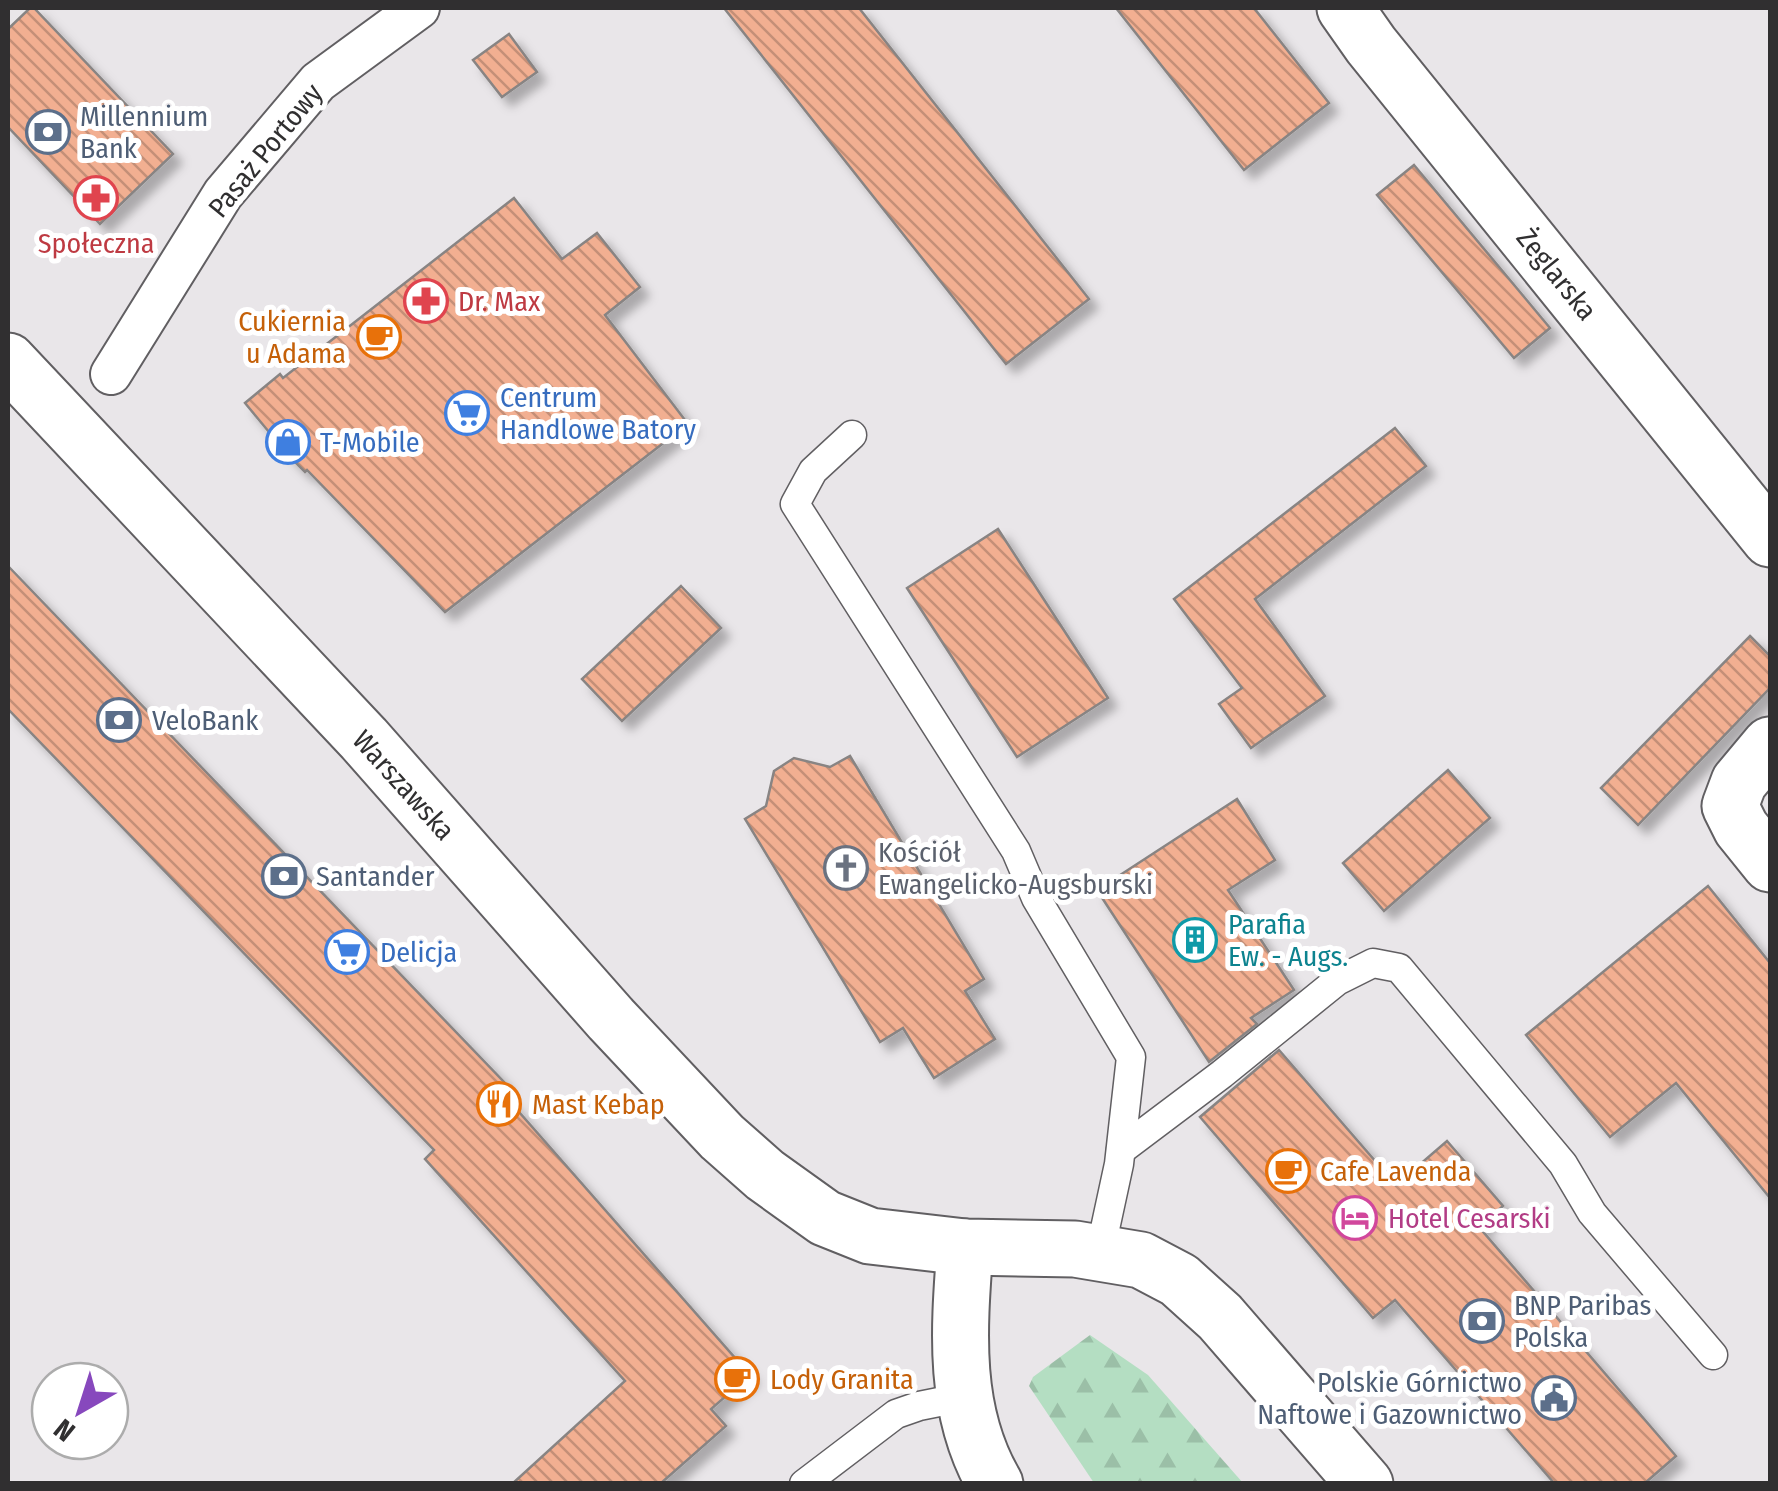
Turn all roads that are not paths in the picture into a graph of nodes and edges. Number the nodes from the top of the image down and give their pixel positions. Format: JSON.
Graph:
{"nodes":[{"id":1,"x":419,"y":8,"type":"edge"},
{"id":2,"x":1345,"y":8,"type":"edge"},
{"id":3,"x":8,"y":361,"type":"edge"},
{"id":4,"x":111,"y":374,"type":"dead end"},
{"id":5,"x":852,"y":435,"type":"dead end"},
{"id":6,"x":1770,"y":538,"type":"edge"},
{"id":7,"x":1770,"y":746,"type":"edge"},
{"id":8,"x":1770,"y":864,"type":"edge"},
{"id":9,"x":1120,"y":1150,"type":"junction"},
{"id":10,"x":965,"y":1248,"type":"junction"},
{"id":11,"x":1100,"y":1252,"type":"junction"},
{"id":12,"x":1714,"y":1354,"type":"dead end"},
{"id":13,"x":964,"y":1397,"type":"junction"},
{"id":14,"x":804,"y":1484,"type":"edge"},
{"id":15,"x":995,"y":1484,"type":"edge"},
{"id":16,"x":1365,"y":1484,"type":"edge"}],
"edges":[{"from":1,"to":4,"type":"street","name":"Pasaż Portowy"},
{"from":2,"to":6,"type":"street","name":"Żeglarska"},
{"from":3,"to":10,"type":"street","name":"Warszawska"},
{"from":5,"to":9,"type":"lane"},
{"from":7,"to":8,"type":"street"},
{"from":9,"to":11,"type":"lane"},
{"from":9,"to":12,"type":"lane"},
{"from":10,"to":11,"type":"street","name":"Warszawska"},
{"from":10,"to":13,"type":"street"},
{"from":11,"to":16,"type":"street","name":"Warszawska"},
{"from":13,"to":14,"type":"lane"},
{"from":13,"to":15,"type":"street"}]}
